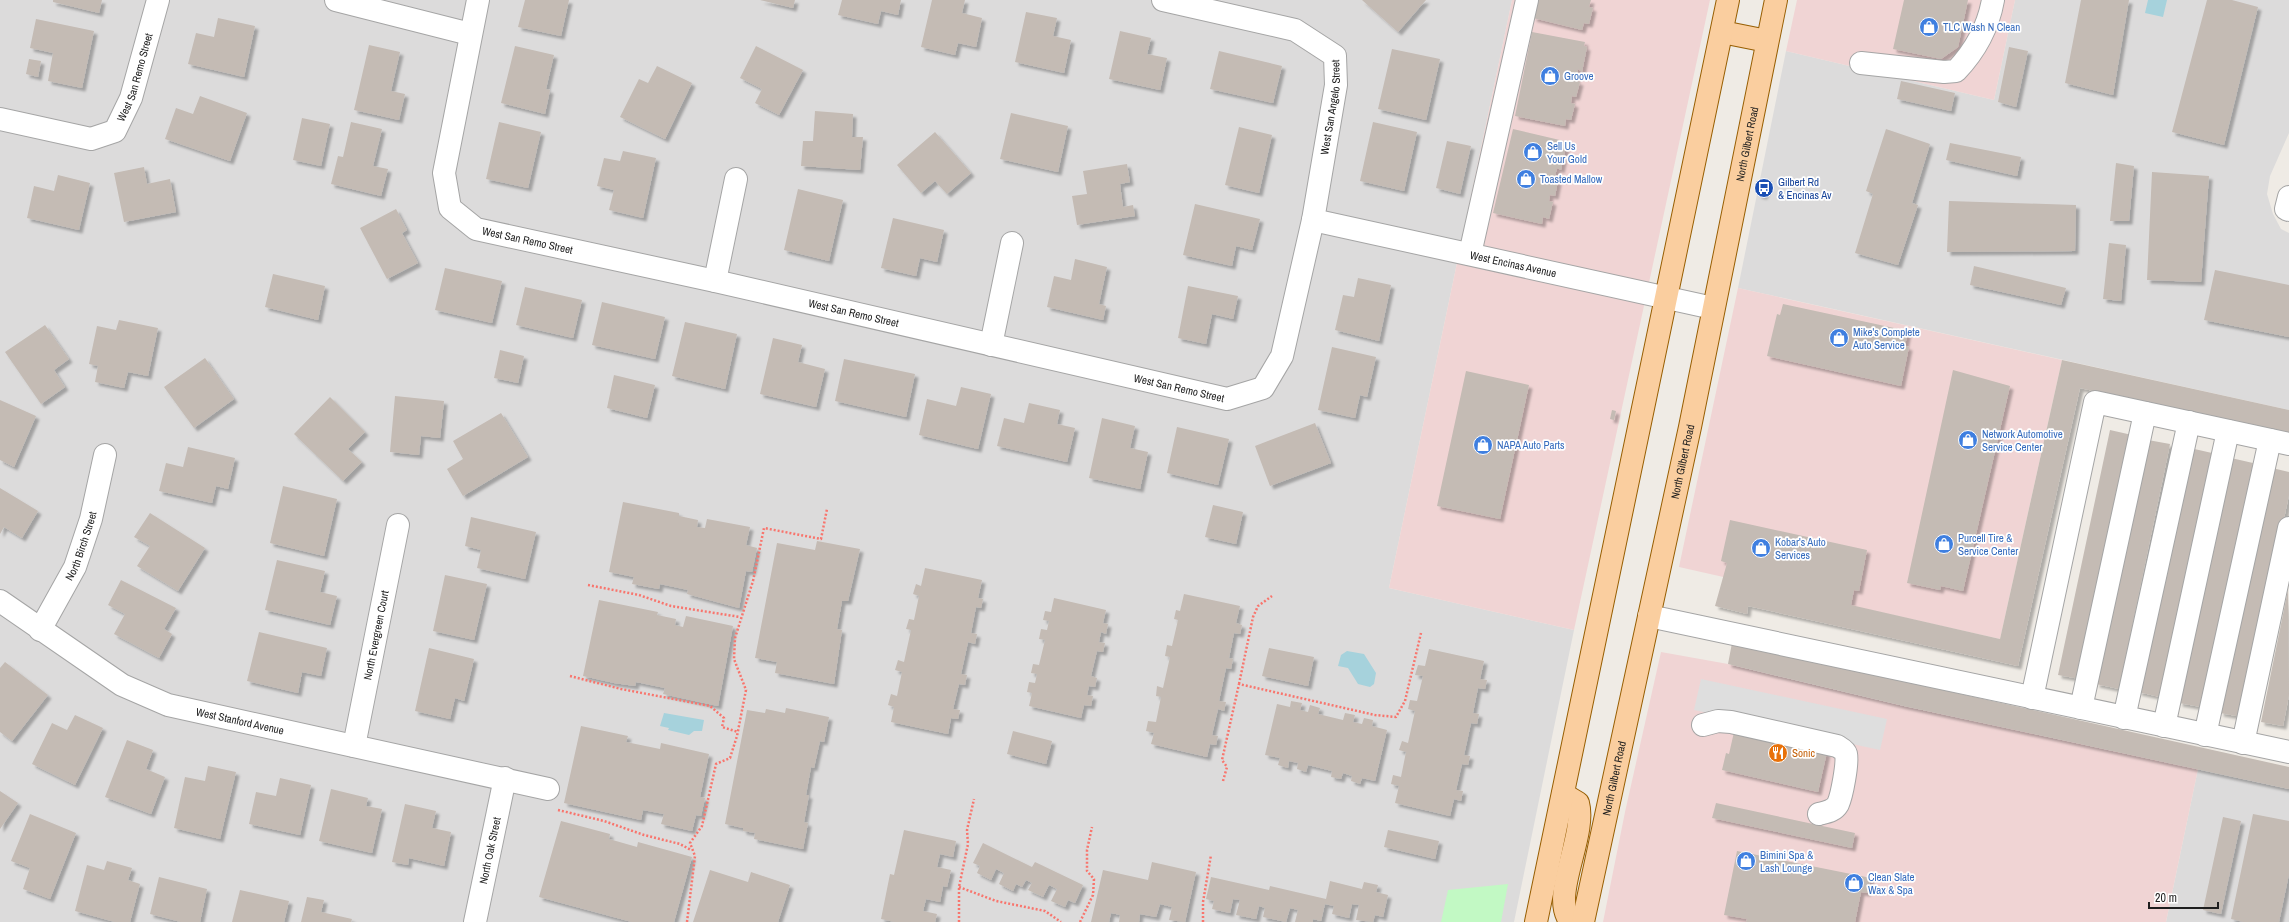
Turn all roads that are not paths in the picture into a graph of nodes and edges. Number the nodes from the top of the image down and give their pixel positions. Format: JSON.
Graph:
{"nodes":[{"id":1,"x":158,"y":0,"type":"edge"},
{"id":2,"x":336,"y":0,"type":"edge"},
{"id":3,"x":478,"y":0,"type":"edge"},
{"id":4,"x":1163,"y":0,"type":"edge"},
{"id":5,"x":1527,"y":0,"type":"edge"},
{"id":6,"x":1728,"y":0,"type":"edge"},
{"id":7,"x":1776,"y":0,"type":"edge"},
{"id":8,"x":1994,"y":0,"type":"edge"},
{"id":9,"x":1722,"y":32,"type":"junction"},
{"id":10,"x":470,"y":34,"type":"junction"},
{"id":11,"x":1767,"y":41,"type":"junction"},
{"id":12,"x":1861,"y":63,"type":"dead end"},
{"id":13,"x":0,"y":118,"type":"edge"},
{"id":14,"x":736,"y":179,"type":"dead end"},
{"id":15,"x":1313,"y":220,"type":"junction"},
{"id":16,"x":1012,"y":243,"type":"dead end"},
{"id":17,"x":1470,"y":254,"type":"junction"},
{"id":18,"x":716,"y":281,"type":"junction"},
{"id":19,"x":1667,"y":298,"type":"junction"},
{"id":20,"x":1713,"y":308,"type":"junction"},
{"id":21,"x":991,"y":345,"type":"junction"},
{"id":22,"x":2145,"y":413,"type":"junction"},
{"id":23,"x":2189,"y":422,"type":"junction"},
{"id":24,"x":2228,"y":431,"type":"junction"},
{"id":25,"x":2280,"y":442,"type":"edge"},
{"id":26,"x":105,"y":455,"type":"dead end"},
{"id":27,"x":398,"y":525,"type":"dead end"},
{"id":28,"x":2289,"y":528,"type":"edge"},
{"id":29,"x":0,"y":601,"type":"edge"},
{"id":30,"x":1649,"y":616,"type":"junction"},
{"id":31,"x":40,"y":630,"type":"junction"},
{"id":32,"x":2032,"y":698,"type":"junction"},
{"id":33,"x":2081,"y":708,"type":"junction"},
{"id":34,"x":2124,"y":718,"type":"junction"},
{"id":35,"x":1704,"y":725,"type":"dead end"},
{"id":36,"x":2164,"y":726,"type":"junction"},
{"id":37,"x":2205,"y":735,"type":"junction"},
{"id":38,"x":2244,"y":743,"type":"junction"},
{"id":39,"x":354,"y":746,"type":"junction"},
{"id":40,"x":2289,"y":752,"type":"edge"},
{"id":41,"x":505,"y":778,"type":"junction"},
{"id":42,"x":1563,"y":794,"type":"junction"},
{"id":43,"x":550,"y":798,"type":"road end"},
{"id":44,"x":1819,"y":814,"type":"dead end"},
{"id":45,"x":475,"y":922,"type":"edge"},
{"id":46,"x":1536,"y":922,"type":"edge"},
{"id":47,"x":1572,"y":922,"type":"edge"},
{"id":48,"x":1583,"y":922,"type":"edge"}],
"edges":[{"from":1,"to":13,"type":"street","name":"West San Remo Street"},
{"from":2,"to":10,"type":"street"},
{"from":3,"to":10,"type":"street"},
{"from":4,"to":15,"type":"street","name":"West San Angelo Street"},
{"from":5,"to":17,"type":"street"},
{"from":6,"to":9,"type":"main road"},
{"from":7,"to":11,"type":"main road","name":"North Gilbert Road"},
{"from":8,"to":12,"type":"street"},
{"from":9,"to":11,"type":"main road"},
{"from":9,"to":19,"type":"main road"},
{"from":10,"to":18,"type":"street","name":"West San Remo Street"},
{"from":11,"to":20,"type":"main road","name":"North Gilbert Road"},
{"from":14,"to":18,"type":"street"},
{"from":15,"to":17,"type":"street","name":"West Encinas Avenue"},
{"from":15,"to":21,"type":"street","name":"West San Remo Street"},
{"from":16,"to":21,"type":"street"},
{"from":17,"to":19,"type":"street","name":"West Encinas Avenue"},
{"from":18,"to":21,"type":"street","name":"West San Remo Street"},
{"from":19,"to":20,"type":"street","name":"West Encinas Avenue"},
{"from":19,"to":42,"type":"main road"},
{"from":20,"to":30,"type":"main road","name":"North Gilbert Road"},
{"from":22,"to":23,"type":"street"},
{"from":22,"to":32,"type":"street"},
{"from":22,"to":33,"type":"street"},
{"from":23,"to":24,"type":"street"},
{"from":23,"to":34,"type":"street"},
{"from":24,"to":25,"type":"street"},
{"from":24,"to":36,"type":"street"},
{"from":25,"to":37,"type":"street"},
{"from":26,"to":31,"type":"street","name":"North Birch Street"},
{"from":27,"to":39,"type":"street","name":"North Evergreen Court"},
{"from":28,"to":38,"type":"street"},
{"from":29,"to":31,"type":"street","name":"West Stanford Avenue"},
{"from":30,"to":32,"type":"street"},
{"from":30,"to":48,"type":"main road","name":"North Gilbert Road"},
{"from":31,"to":39,"type":"street","name":"West Stanford Avenue"},
{"from":32,"to":33,"type":"street"},
{"from":33,"to":34,"type":"street"},
{"from":34,"to":36,"type":"street"},
{"from":35,"to":44,"type":"street"},
{"from":36,"to":37,"type":"street"},
{"from":37,"to":38,"type":"street"},
{"from":38,"to":40,"type":"street"},
{"from":39,"to":41,"type":"street","name":"West Stanford Avenue"},
{"from":41,"to":43,"type":"street","name":"West Stanford Avenue"},
{"from":41,"to":45,"type":"street","name":"North Oak Street"},
{"from":42,"to":46,"type":"main road"},
{"from":42,"to":47,"type":"main road"}]}
